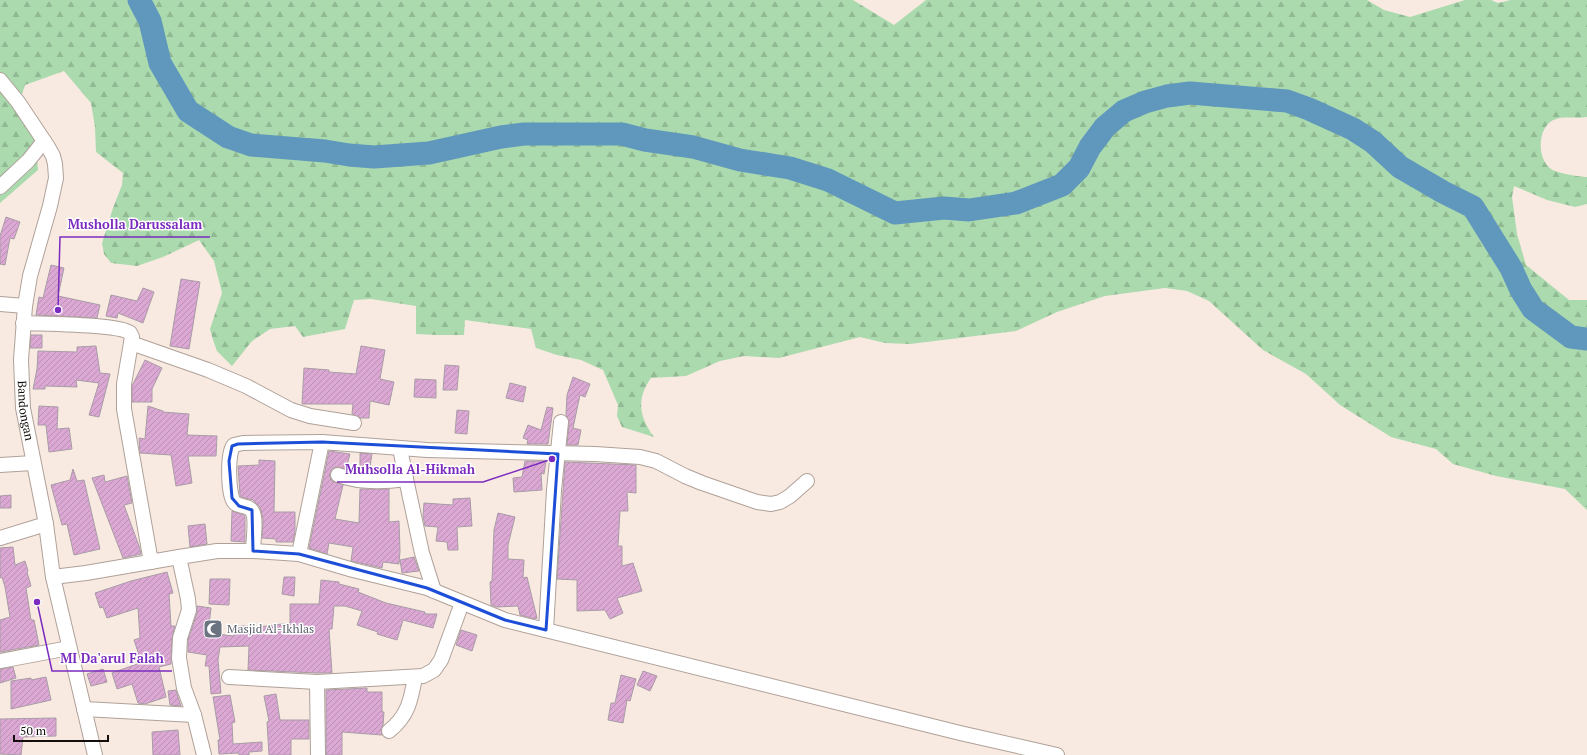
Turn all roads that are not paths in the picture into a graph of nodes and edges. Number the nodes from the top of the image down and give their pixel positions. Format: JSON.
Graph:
{"nodes":[{"id":1,"x":0,"y":80,"type":"edge"},
{"id":2,"x":44,"y":141,"type":"junction"},
{"id":3,"x":0,"y":187,"type":"edge"},
{"id":4,"x":0,"y":304,"type":"edge"},
{"id":5,"x":25,"y":306,"type":"junction"},
{"id":6,"x":23,"y":323,"type":"junction"},
{"id":7,"x":130,"y":343,"type":"junction"},
{"id":8,"x":561,"y":422,"type":"dead end"},
{"id":9,"x":354,"y":423,"type":"dead end"},
{"id":10,"x":322,"y":442,"type":"junction"},
{"id":11,"x":400,"y":448,"type":"junction"},
{"id":12,"x":558,"y":454,"type":"junction"},
{"id":13,"x":33,"y":463,"type":"junction"},
{"id":14,"x":0,"y":465,"type":"edge"},
{"id":15,"x":338,"y":475,"type":"dead end"},
{"id":16,"x":406,"y":479,"type":"junction"},
{"id":17,"x":807,"y":481,"type":"dead end"},
{"id":18,"x":46,"y":524,"type":"junction"},
{"id":19,"x":0,"y":538,"type":"edge"},
{"id":20,"x":253,"y":551,"type":"junction"},
{"id":21,"x":299,"y":554,"type":"junction"},
{"id":22,"x":179,"y":556,"type":"junction"},
{"id":23,"x":151,"y":562,"type":"junction"},
{"id":24,"x":53,"y":577,"type":"junction"},
{"id":25,"x":434,"y":591,"type":"junction"},
{"id":26,"x":462,"y":603,"type":"junction"},
{"id":27,"x":546,"y":630,"type":"junction"},
{"id":28,"x":69,"y":648,"type":"junction"},
{"id":29,"x":0,"y":661,"type":"edge"},
{"id":30,"x":229,"y":677,"type":"dead end"},
{"id":31,"x":415,"y":677,"type":"junction"},
{"id":32,"x":317,"y":682,"type":"junction"},
{"id":33,"x":84,"y":709,"type":"junction"},
{"id":34,"x":194,"y":715,"type":"junction"},
{"id":35,"x":389,"y":731,"type":"dead end"},
{"id":36,"x":95,"y":755,"type":"edge"},
{"id":37,"x":204,"y":755,"type":"edge"},
{"id":38,"x":318,"y":755,"type":"edge"},
{"id":39,"x":1057,"y":755,"type":"edge"}],
"edges":[{"from":1,"to":2,"type":"street","name":"Bandongan"},
{"from":2,"to":3,"type":"street"},
{"from":2,"to":5,"type":"street","name":"Bandongan"},
{"from":4,"to":5,"type":"street"},
{"from":5,"to":6,"type":"street","name":"Bandongan"},
{"from":6,"to":7,"type":"street"},
{"from":6,"to":13,"type":"street","name":"Bandongan"},
{"from":7,"to":9,"type":"street"},
{"from":7,"to":23,"type":"street"},
{"from":8,"to":12,"type":"street"},
{"from":10,"to":11,"type":"street"},
{"from":10,"to":20,"type":"street"},
{"from":10,"to":21,"type":"street"},
{"from":11,"to":12,"type":"street"},
{"from":11,"to":16,"type":"street"},
{"from":12,"to":17,"type":"street"},
{"from":12,"to":27,"type":"street"},
{"from":13,"to":14,"type":"street"},
{"from":13,"to":18,"type":"street","name":"Bandongan"},
{"from":15,"to":16,"type":"street"},
{"from":16,"to":25,"type":"street"},
{"from":18,"to":19,"type":"street"},
{"from":18,"to":24,"type":"street","name":"Bandongan"},
{"from":20,"to":21,"type":"street"},
{"from":20,"to":22,"type":"street"},
{"from":21,"to":25,"type":"street"},
{"from":22,"to":23,"type":"street"},
{"from":22,"to":34,"type":"street"},
{"from":23,"to":24,"type":"street"},
{"from":24,"to":28,"type":"street","name":"Bandongan"},
{"from":25,"to":26,"type":"street"},
{"from":26,"to":27,"type":"street"},
{"from":26,"to":31,"type":"street"},
{"from":27,"to":39,"type":"street"},
{"from":28,"to":29,"type":"street"},
{"from":28,"to":33,"type":"street","name":"Bandongan"},
{"from":30,"to":32,"type":"street"},
{"from":31,"to":32,"type":"street"},
{"from":31,"to":35,"type":"street"},
{"from":32,"to":38,"type":"street"},
{"from":33,"to":34,"type":"street"},
{"from":33,"to":36,"type":"street","name":"Bandongan"},
{"from":34,"to":37,"type":"street"}]}
